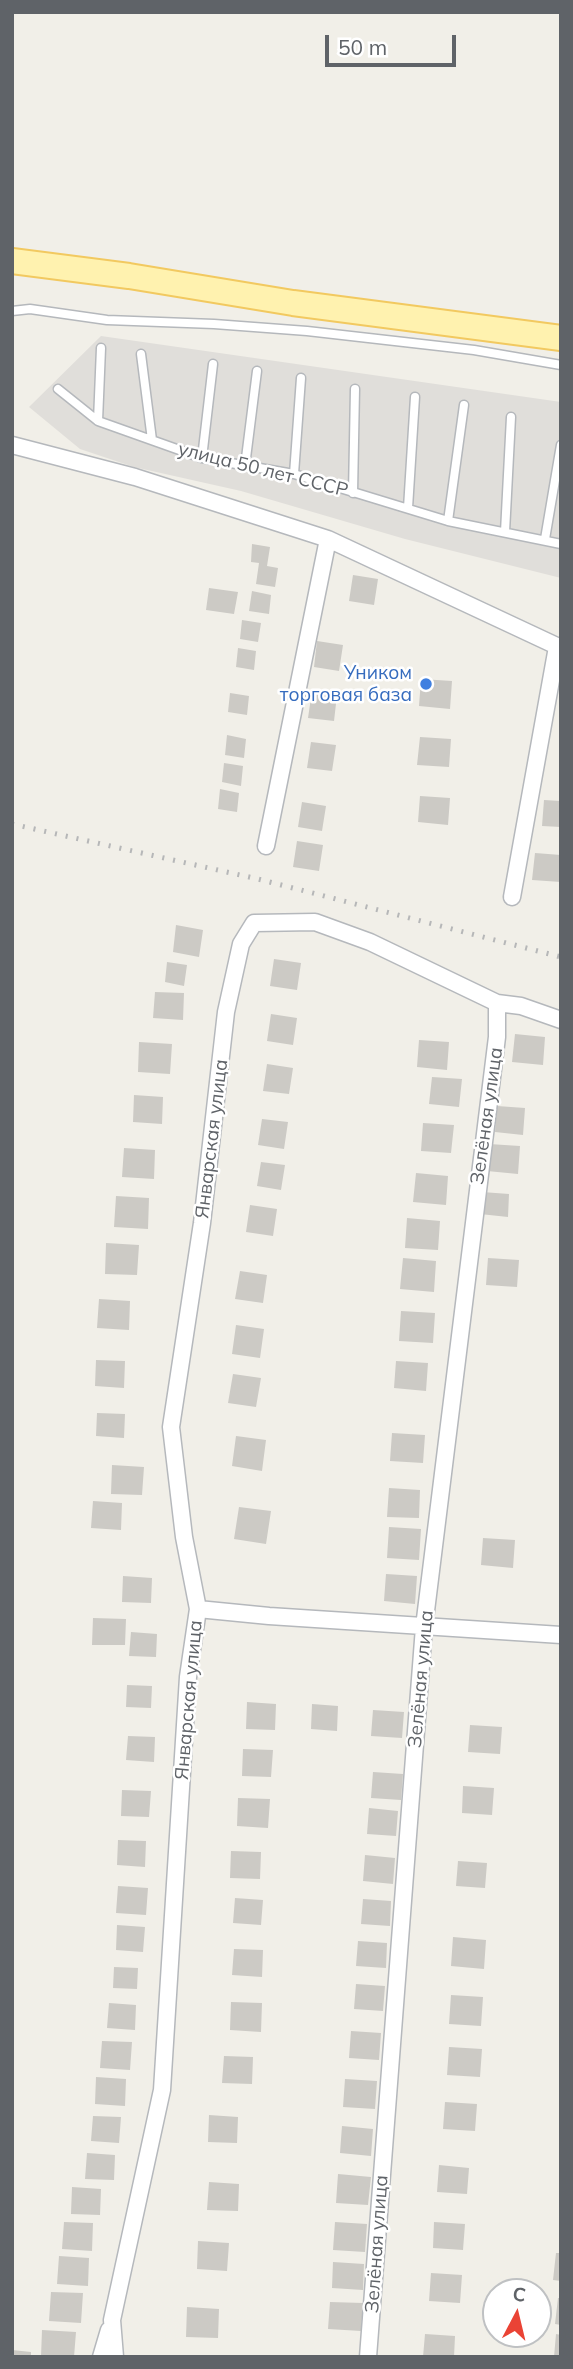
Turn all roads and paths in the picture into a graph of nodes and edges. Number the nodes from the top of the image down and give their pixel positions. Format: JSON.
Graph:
{"nodes":[{"id":1,"x":12,"y":261,"type":"edge"},
{"id":2,"x":12,"y":311,"type":"edge"},
{"id":3,"x":561,"y":338,"type":"edge"},
{"id":4,"x":101,"y":348,"type":"dead end"},
{"id":5,"x":141,"y":354,"type":"dead end"},
{"id":6,"x":213,"y":365,"type":"dead end"},
{"id":7,"x":561,"y":365,"type":"edge"},
{"id":8,"x":257,"y":371,"type":"dead end"},
{"id":9,"x":301,"y":378,"type":"dead end"},
{"id":10,"x":58,"y":389,"type":"dead end"},
{"id":11,"x":355,"y":389,"type":"dead end"},
{"id":12,"x":415,"y":397,"type":"dead end"},
{"id":13,"x":464,"y":405,"type":"dead end"},
{"id":14,"x":511,"y":417,"type":"dead end"},
{"id":15,"x":98,"y":421,"type":"junction"},
{"id":16,"x":152,"y":440,"type":"junction"},
{"id":17,"x":12,"y":445,"type":"edge"},
{"id":18,"x":561,"y":445,"type":"edge"},
{"id":19,"x":202,"y":458,"type":"junction"},
{"id":20,"x":245,"y":466,"type":"junction"},
{"id":21,"x":294,"y":474,"type":"junction"},
{"id":22,"x":353,"y":493,"type":"junction"},
{"id":23,"x":408,"y":508,"type":"junction"},
{"id":24,"x":449,"y":521,"type":"junction"},
{"id":25,"x":505,"y":532,"type":"junction"},
{"id":26,"x":328,"y":539,"type":"junction"},
{"id":27,"x":545,"y":539,"type":"junction"},
{"id":28,"x":561,"y":544,"type":"edge"},
{"id":29,"x":559,"y":647,"type":"edge"},
{"id":30,"x":266,"y":846,"type":"dead end"},
{"id":31,"x":512,"y":897,"type":"dead end"},
{"id":32,"x":497,"y":1003,"type":"junction"},
{"id":33,"x":561,"y":1020,"type":"edge"},
{"id":34,"x":198,"y":1609,"type":"junction"},
{"id":35,"x":424,"y":1627,"type":"junction"},
{"id":36,"x":561,"y":1635,"type":"edge"},
{"id":37,"x":112,"y":2320,"type":"junction"},
{"id":38,"x":101,"y":2357,"type":"edge"},
{"id":39,"x":115,"y":2357,"type":"edge"},
{"id":40,"x":368,"y":2357,"type":"edge"}],
"edges":[{"from":1,"to":3,"type":"main road"},
{"from":2,"to":7,"type":"lane"},
{"from":4,"to":15,"type":"lane"},
{"from":5,"to":16,"type":"lane"},
{"from":6,"to":19,"type":"lane"},
{"from":8,"to":20,"type":"lane"},
{"from":9,"to":21,"type":"lane"},
{"from":10,"to":15,"type":"lane","name":"улица 50 лет СССР"},
{"from":11,"to":22,"type":"lane"},
{"from":12,"to":23,"type":"lane"},
{"from":13,"to":24,"type":"lane"},
{"from":14,"to":25,"type":"lane"},
{"from":15,"to":16,"type":"lane","name":"улица 50 лет СССР"},
{"from":16,"to":19,"type":"lane","name":"улица 50 лет СССР"},
{"from":17,"to":26,"type":"street"},
{"from":18,"to":27,"type":"lane"},
{"from":19,"to":20,"type":"lane","name":"улица 50 лет СССР"},
{"from":20,"to":21,"type":"lane","name":"улица 50 лет СССР"},
{"from":21,"to":22,"type":"lane","name":"улица 50 лет СССР"},
{"from":22,"to":23,"type":"lane","name":"улица 50 лет СССР"},
{"from":23,"to":24,"type":"lane","name":"улица 50 лет СССР"},
{"from":24,"to":25,"type":"lane","name":"улица 50 лет СССР"},
{"from":25,"to":27,"type":"lane","name":"улица 50 лет СССР"},
{"from":26,"to":29,"type":"street"},
{"from":26,"to":30,"type":"street"},
{"from":27,"to":28,"type":"lane","name":"улица 50 лет СССР"},
{"from":29,"to":31,"type":"street"},
{"from":32,"to":33,"type":"street"},
{"from":32,"to":34,"type":"street","name":"Январская улица"},
{"from":32,"to":35,"type":"street","name":"Зелёная улица"},
{"from":34,"to":35,"type":"street"},
{"from":34,"to":37,"type":"street","name":"Январская улица"},
{"from":35,"to":36,"type":"street"},
{"from":35,"to":40,"type":"street","name":"Зелёная улица"},
{"from":37,"to":38,"type":"street"},
{"from":37,"to":39,"type":"street","name":"Январская улица"}]}
